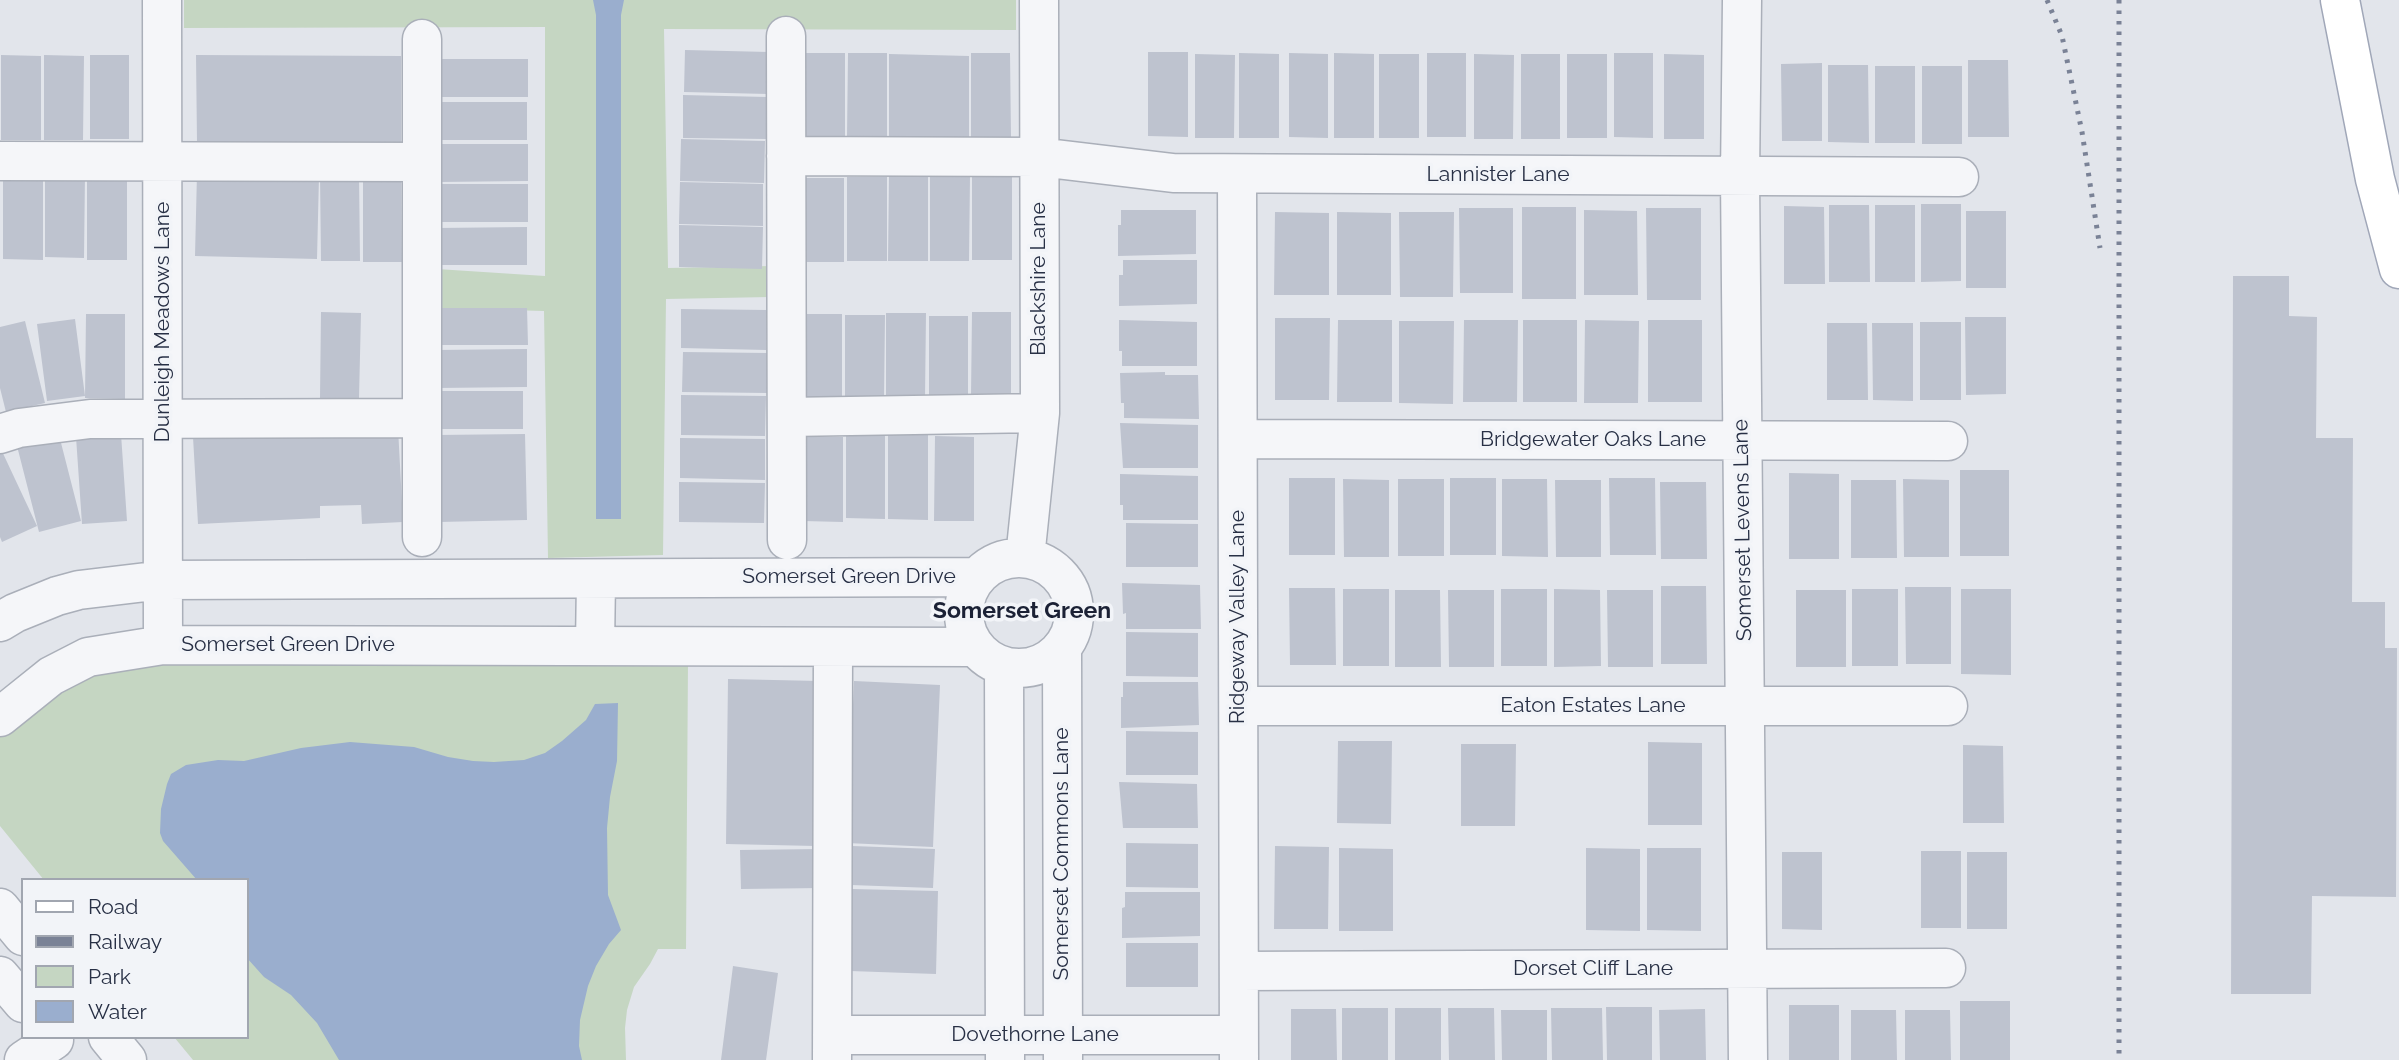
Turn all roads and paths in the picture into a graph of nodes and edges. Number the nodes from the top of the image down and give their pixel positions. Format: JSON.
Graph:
{"nodes":[{"id":1,"x":1039,"y":0,"type":"edge"},
{"id":2,"x":1742,"y":0,"type":"edge"},
{"id":3,"x":2340,"y":0,"type":"edge"},
{"id":4,"x":162,"y":10,"type":"edge"},
{"id":5,"x":786,"y":36,"type":"dead end"},
{"id":6,"x":422,"y":39,"type":"dead end"},
{"id":7,"x":786,"y":156,"type":"junction"},
{"id":8,"x":1039,"y":157,"type":"junction"},
{"id":9,"x":0,"y":160,"type":"edge"},
{"id":10,"x":422,"y":162,"type":"junction"},
{"id":11,"x":162,"y":163,"type":"junction"},
{"id":12,"x":1237,"y":174,"type":"junction"},
{"id":13,"x":1740,"y":177,"type":"junction"},
{"id":14,"x":1959,"y":177,"type":"dead end"},
{"id":15,"x":2399,"y":269,"type":"edge"},
{"id":16,"x":1040,"y":413,"type":"junction"},
{"id":17,"x":787,"y":417,"type":"junction"},
{"id":18,"x":163,"y":418,"type":"junction"},
{"id":19,"x":422,"y":418,"type":"junction"},
{"id":20,"x":0,"y":433,"type":"edge"},
{"id":21,"x":1237,"y":439,"type":"junction"},
{"id":22,"x":1742,"y":441,"type":"junction"},
{"id":23,"x":1948,"y":441,"type":"dead end"},
{"id":24,"x":422,"y":537,"type":"dead end"},
{"id":25,"x":787,"y":540,"type":"dead end"},
{"id":26,"x":1025,"y":558,"type":"junction"},
{"id":27,"x":976,"y":577,"type":"junction"},
{"id":28,"x":596,"y":579,"type":"junction"},
{"id":29,"x":163,"y":580,"type":"junction"},
{"id":30,"x":0,"y":622,"type":"edge"},
{"id":31,"x":163,"y":645,"type":"junction"},
{"id":32,"x":595,"y":646,"type":"junction"},
{"id":33,"x":833,"y":647,"type":"junction"},
{"id":34,"x":1062,"y":648,"type":"junction"},
{"id":35,"x":989,"y":656,"type":"junction"},
{"id":36,"x":1238,"y":706,"type":"junction"},
{"id":37,"x":1744,"y":706,"type":"junction"},
{"id":38,"x":1948,"y":706,"type":"dead end"},
{"id":39,"x":0,"y":717,"type":"edge"},
{"id":40,"x":0,"y":908,"type":"edge"},
{"id":41,"x":21,"y":934,"type":"edge"},
{"id":42,"x":1946,"y":968,"type":"dead end"},
{"id":43,"x":1747,"y":969,"type":"junction"},
{"id":44,"x":1239,"y":971,"type":"junction"},
{"id":45,"x":0,"y":976,"type":"edge"},
{"id":46,"x":21,"y":1001,"type":"edge"},
{"id":47,"x":110,"y":1039,"type":"edge"},
{"id":48,"x":1004,"y":1047,"type":"edge"},
{"id":49,"x":1062,"y":1047,"type":"edge"},
{"id":50,"x":1238,"y":1047,"type":"edge"},
{"id":51,"x":832,"y":1048,"type":"edge"},
{"id":52,"x":127,"y":1060,"type":"edge"},
{"id":53,"x":1748,"y":1060,"type":"edge"}],
"edges":[{"from":1,"to":8,"type":"street","name":"Blackshire Lane"},
{"from":2,"to":13,"type":"street","name":"Somerset Levens Lane"},
{"from":3,"to":15,"type":"main road"},
{"from":4,"to":11,"type":"street","name":"Dunleigh Meadows Lane"},
{"from":5,"to":7,"type":"street"},
{"from":6,"to":10,"type":"street"},
{"from":7,"to":8,"type":"street","name":"Lannister Lane"},
{"from":7,"to":17,"type":"street"},
{"from":8,"to":12,"type":"street","name":"Lannister Lane"},
{"from":8,"to":16,"type":"street","name":"Blackshire Lane"},
{"from":9,"to":11,"type":"street"},
{"from":10,"to":11,"type":"street"},
{"from":10,"to":19,"type":"street"},
{"from":11,"to":18,"type":"street","name":"Dunleigh Meadows Lane"},
{"from":12,"to":13,"type":"street","name":"Lannister Lane"},
{"from":12,"to":21,"type":"street","name":"Ridgeway Valley Lane"},
{"from":13,"to":14,"type":"street","name":"Lannister Lane"},
{"from":13,"to":22,"type":"street","name":"Somerset Levens Lane"},
{"from":16,"to":17,"type":"street"},
{"from":16,"to":26,"type":"street","name":"Blackshire Lane"},
{"from":17,"to":25,"type":"street"},
{"from":18,"to":19,"type":"street"},
{"from":18,"to":20,"type":"street"},
{"from":18,"to":29,"type":"street","name":"Dunleigh Meadows Lane"},
{"from":19,"to":24,"type":"street"},
{"from":21,"to":22,"type":"street","name":"Bridgewater Oaks Lane"},
{"from":21,"to":36,"type":"street","name":"Ridgeway Valley Lane"},
{"from":22,"to":23,"type":"street","name":"Bridgewater Oaks Lane"},
{"from":22,"to":37,"type":"street","name":"Somerset Levens Lane"},
{"from":26,"to":27,"type":"street"},
{"from":26,"to":34,"type":"street"},
{"from":27,"to":28,"type":"street","name":"Somerset Green Drive"},
{"from":27,"to":35,"type":"street"},
{"from":28,"to":29,"type":"street","name":"Somerset Green Drive"},
{"from":28,"to":32,"type":"street"},
{"from":29,"to":30,"type":"street","name":"Somerset Green Drive"},
{"from":29,"to":31,"type":"street","name":"Dunleigh Meadows Lane"},
{"from":31,"to":32,"type":"street","name":"Somerset Green Drive"},
{"from":31,"to":39,"type":"street","name":"Somerset Green Drive"},
{"from":32,"to":33,"type":"street","name":"Somerset Green Drive"},
{"from":33,"to":35,"type":"street","name":"Somerset Green Drive"},
{"from":33,"to":51,"type":"street"},
{"from":34,"to":35,"type":"street"},
{"from":34,"to":49,"type":"street","name":"Somerset Commons Lane"},
{"from":35,"to":48,"type":"street"},
{"from":36,"to":37,"type":"street","name":"Eaton Estates Lane"},
{"from":36,"to":44,"type":"street","name":"Ridgeway Valley Lane"},
{"from":37,"to":38,"type":"street","name":"Eaton Estates Lane"},
{"from":37,"to":43,"type":"street","name":"Somerset Levens Lane"},
{"from":40,"to":41,"type":"street"},
{"from":42,"to":43,"type":"street","name":"Dorset Cliff Lane"},
{"from":43,"to":44,"type":"street","name":"Dorset Cliff Lane"},
{"from":43,"to":53,"type":"street","name":"Somerset Levens Lane"},
{"from":44,"to":50,"type":"street","name":"Ridgeway Valley Lane"},
{"from":45,"to":46,"type":"street"},
{"from":47,"to":52,"type":"street"},
{"from":48,"to":49,"type":"street","name":"Dovethorne Lane"},
{"from":48,"to":51,"type":"street","name":"Dovethorne Lane"},
{"from":49,"to":50,"type":"street","name":"Dovethorne Lane"}]}
